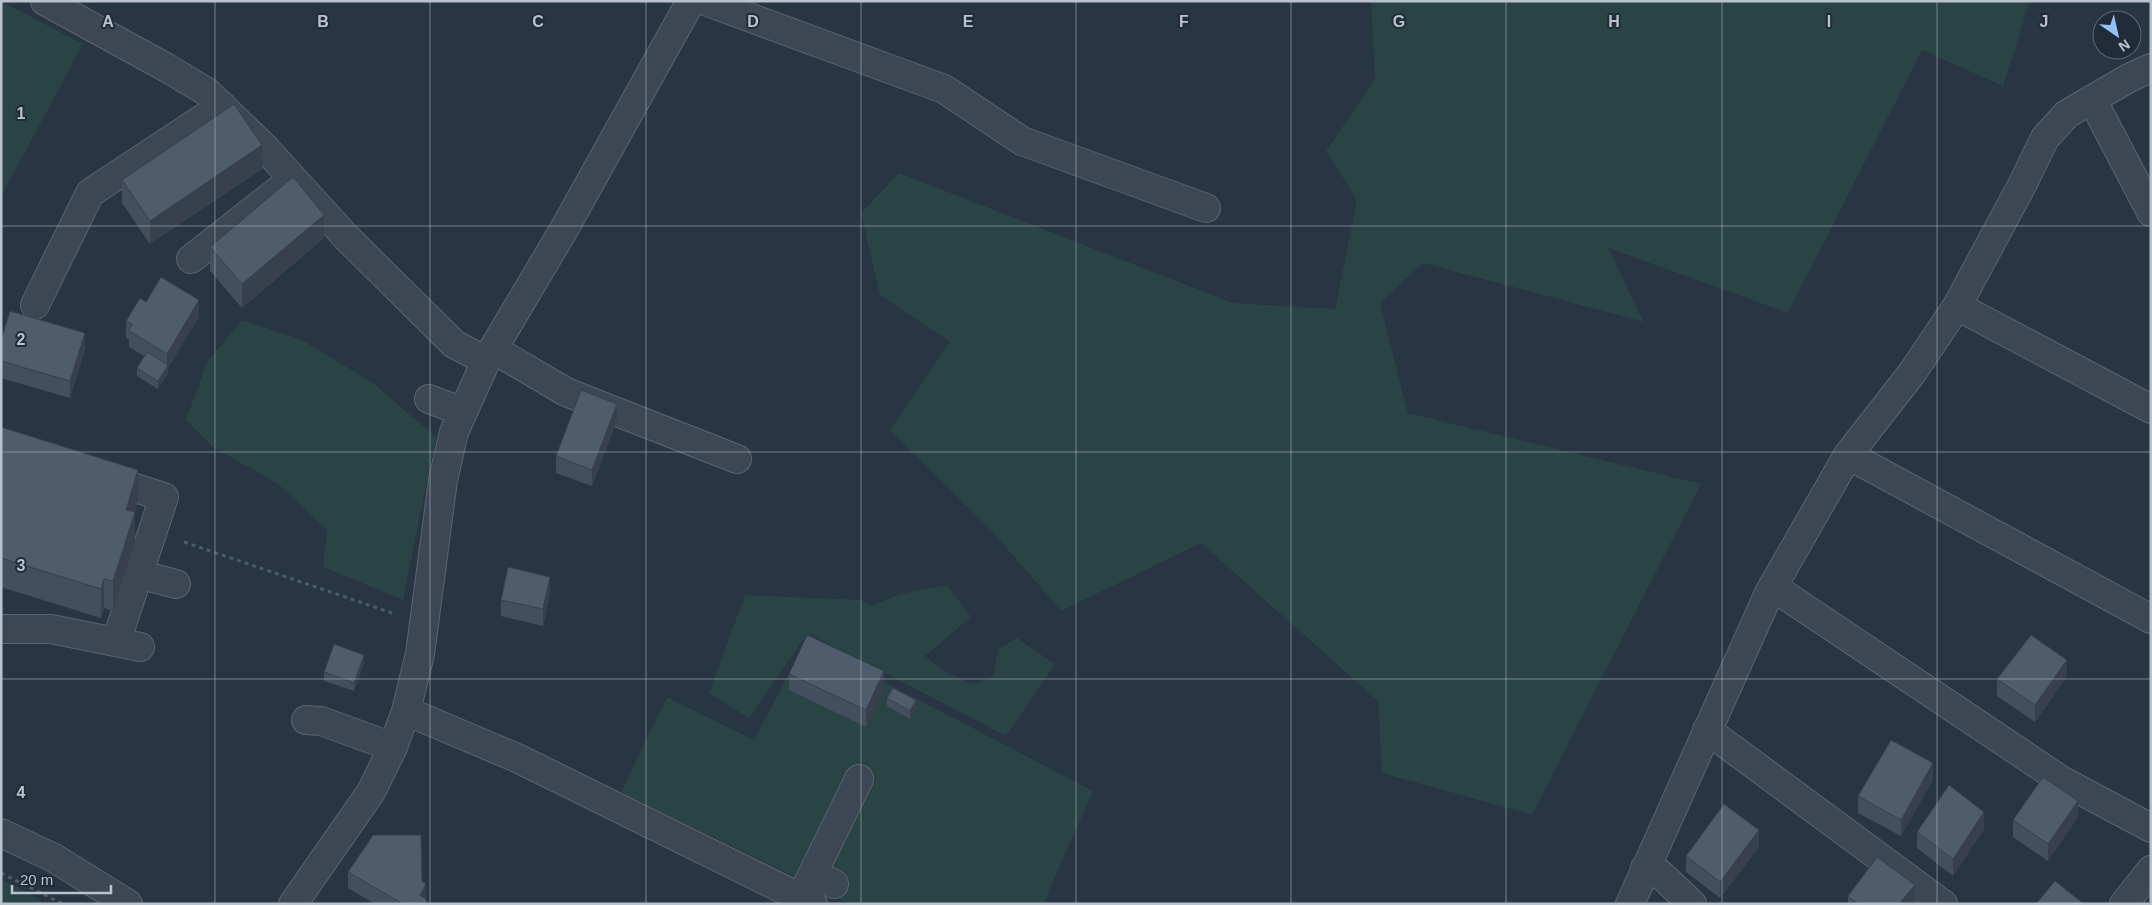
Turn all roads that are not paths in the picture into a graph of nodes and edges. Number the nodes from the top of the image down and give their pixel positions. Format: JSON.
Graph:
{"nodes":[{"id":1,"x":45,"y":1,"type":"edge"},
{"id":2,"x":691,"y":1,"type":"edge"},
{"id":3,"x":705,"y":1,"type":"edge"},
{"id":4,"x":2151,"y":68,"type":"edge"},
{"id":5,"x":2092,"y":98,"type":"junction"},
{"id":6,"x":222,"y":106,"type":"junction"},
{"id":7,"x":294,"y":179,"type":"junction"},
{"id":8,"x":1206,"y":208,"type":"dead end"},
{"id":9,"x":2151,"y":212,"type":"edge"},
{"id":10,"x":191,"y":259,"type":"dead end"},
{"id":11,"x":35,"y":305,"type":"dead end"},
{"id":12,"x":1957,"y":306,"type":"junction"},
{"id":13,"x":489,"y":355,"type":"junction"},
{"id":14,"x":428,"y":398,"type":"dead end"},
{"id":15,"x":2151,"y":409,"type":"edge"},
{"id":16,"x":463,"y":412,"type":"junction"},
{"id":17,"x":1848,"y":455,"type":"junction"},
{"id":18,"x":737,"y":459,"type":"dead end"},
{"id":19,"x":77,"y":468,"type":"edge"},
{"id":20,"x":138,"y":574,"type":"junction"},
{"id":21,"x":176,"y":584,"type":"dead end"},
{"id":22,"x":1773,"y":586,"type":"junction"},
{"id":23,"x":2151,"y":619,"type":"edge"},
{"id":24,"x":1,"y":629,"type":"edge"},
{"id":25,"x":406,"y":711,"type":"junction"},
{"id":26,"x":306,"y":720,"type":"dead end"},
{"id":27,"x":1707,"y":730,"type":"junction"},
{"id":28,"x":393,"y":747,"type":"junction"},
{"id":29,"x":859,"y":779,"type":"dead end"},
{"id":30,"x":2151,"y":828,"type":"edge"},
{"id":31,"x":1,"y":833,"type":"edge"},
{"id":32,"x":1645,"y":868,"type":"junction"},
{"id":33,"x":2151,"y":870,"type":"edge"},
{"id":34,"x":807,"y":901,"type":"edge"},
{"id":35,"x":128,"y":904,"type":"edge"},
{"id":36,"x":293,"y":904,"type":"edge"},
{"id":37,"x":1630,"y":904,"type":"edge"},
{"id":38,"x":1692,"y":904,"type":"edge"},
{"id":39,"x":1943,"y":904,"type":"edge"},
{"id":40,"x":2124,"y":904,"type":"edge"}],
"edges":[{"from":1,"to":6,"type":"street"},
{"from":2,"to":13,"type":"street"},
{"from":3,"to":8,"type":"street"},
{"from":4,"to":5,"type":"street"},
{"from":5,"to":9,"type":"street"},
{"from":5,"to":12,"type":"street"},
{"from":6,"to":7,"type":"street"},
{"from":6,"to":11,"type":"street"},
{"from":7,"to":10,"type":"street"},
{"from":7,"to":13,"type":"street"},
{"from":12,"to":15,"type":"street"},
{"from":12,"to":17,"type":"street"},
{"from":13,"to":16,"type":"street"},
{"from":13,"to":18,"type":"street"},
{"from":14,"to":16,"type":"street"},
{"from":16,"to":25,"type":"street"},
{"from":17,"to":22,"type":"street"},
{"from":17,"to":23,"type":"street"},
{"from":19,"to":20,"type":"street"},
{"from":20,"to":21,"type":"street"},
{"from":20,"to":24,"type":"street"},
{"from":22,"to":27,"type":"street"},
{"from":22,"to":30,"type":"street"},
{"from":25,"to":28,"type":"street"},
{"from":25,"to":34,"type":"street"},
{"from":26,"to":28,"type":"street"},
{"from":27,"to":32,"type":"street"},
{"from":27,"to":39,"type":"street"},
{"from":28,"to":36,"type":"street"},
{"from":29,"to":34,"type":"street"},
{"from":31,"to":35,"type":"street"},
{"from":32,"to":37,"type":"street"},
{"from":32,"to":38,"type":"street"},
{"from":33,"to":40,"type":"street"}]}
